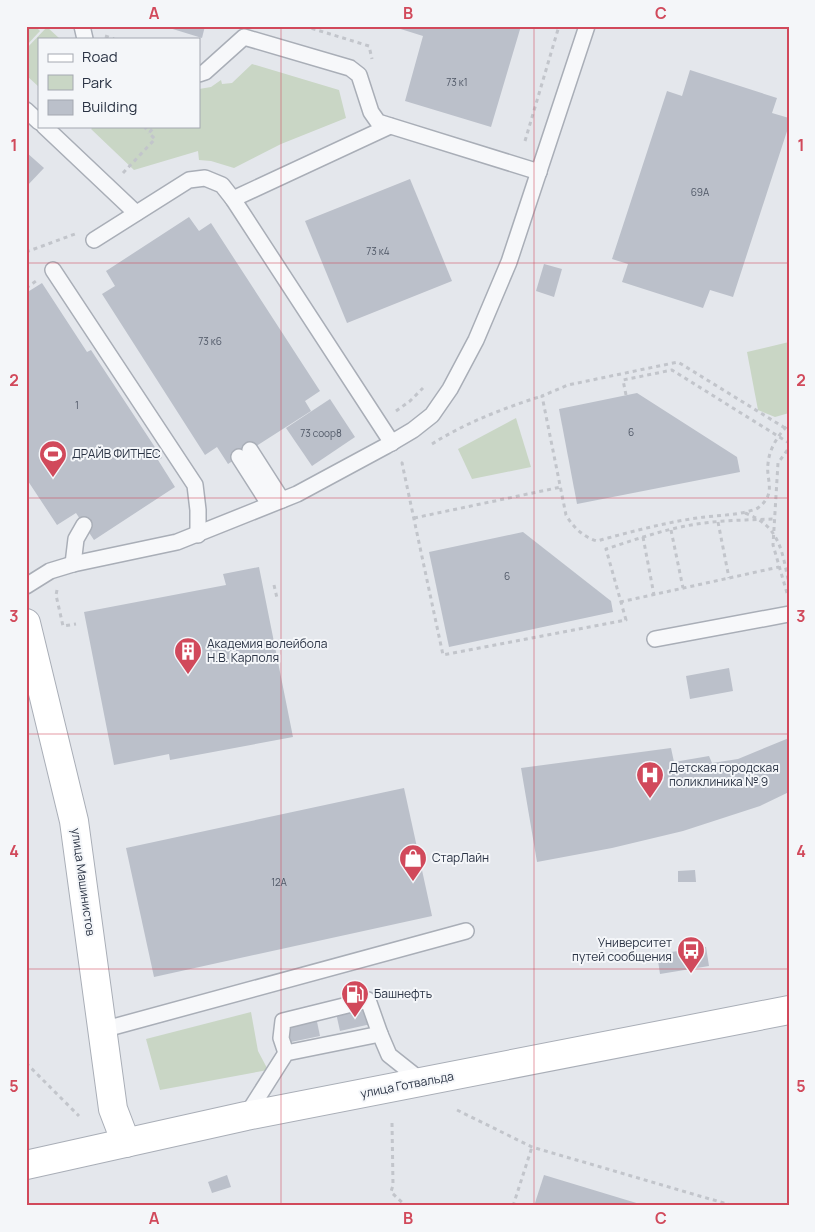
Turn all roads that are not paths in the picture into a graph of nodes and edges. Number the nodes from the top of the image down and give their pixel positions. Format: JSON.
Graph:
{"nodes":[{"id":1,"x":82,"y":26,"type":"edge"},
{"id":2,"x":586,"y":26,"type":"edge"},
{"id":3,"x":86,"y":38,"type":"edge"},
{"id":4,"x":200,"y":74,"type":"edge"},
{"id":5,"x":26,"y":110,"type":"edge"},
{"id":6,"x":38,"y":121,"type":"edge"},
{"id":7,"x":390,"y":126,"type":"junction"},
{"id":8,"x":46,"y":128,"type":"edge"},
{"id":9,"x":539,"y":172,"type":"junction"},
{"id":10,"x":233,"y":199,"type":"junction"},
{"id":11,"x":136,"y":214,"type":"junction"},
{"id":12,"x":94,"y":240,"type":"dead end"},
{"id":13,"x":53,"y":270,"type":"dead end"},
{"id":14,"x":392,"y":443,"type":"junction"},
{"id":15,"x":244,"y":454,"type":"dead end"},
{"id":16,"x":276,"y":502,"type":"junction"},
{"id":17,"x":84,"y":524,"type":"dead end"},
{"id":18,"x":198,"y":534,"type":"junction"},
{"id":19,"x":73,"y":564,"type":"junction"},
{"id":20,"x":26,"y":586,"type":"edge"},
{"id":21,"x":789,"y":614,"type":"edge"},
{"id":22,"x":26,"y":622,"type":"edge"},
{"id":23,"x":654,"y":639,"type":"dead end"},
{"id":24,"x":466,"y":931,"type":"dead end"},
{"id":25,"x":789,"y":1010,"type":"edge"},
{"id":26,"x":102,"y":1030,"type":"junction"},
{"id":27,"x":380,"y":1034,"type":"junction"},
{"id":28,"x":286,"y":1053,"type":"junction"},
{"id":29,"x":423,"y":1082,"type":"junction"},
{"id":30,"x":246,"y":1116,"type":"junction"},
{"id":31,"x":126,"y":1143,"type":"junction"},
{"id":32,"x":26,"y":1165,"type":"edge"}],
"edges":[{"from":1,"to":3,"type":"lane"},
{"from":2,"to":9,"type":"lane"},
{"from":4,"to":7,"type":"lane"},
{"from":5,"to":6,"type":"lane"},
{"from":7,"to":9,"type":"lane"},
{"from":7,"to":10,"type":"lane"},
{"from":8,"to":11,"type":"lane"},
{"from":9,"to":14,"type":"lane"},
{"from":10,"to":11,"type":"lane"},
{"from":10,"to":14,"type":"lane"},
{"from":11,"to":12,"type":"lane"},
{"from":13,"to":18,"type":"lane"},
{"from":14,"to":16,"type":"lane"},
{"from":15,"to":16,"type":"lane"},
{"from":16,"to":18,"type":"lane"},
{"from":17,"to":19,"type":"lane"},
{"from":18,"to":19,"type":"lane"},
{"from":19,"to":20,"type":"lane"},
{"from":21,"to":23,"type":"lane"},
{"from":22,"to":26,"type":"main road","name":"улица Машинистов"},
{"from":24,"to":26,"type":"lane"},
{"from":25,"to":29,"type":"main road","name":"улица Готвальда"},
{"from":26,"to":31,"type":"main road","name":"улица Машинистов"},
{"from":27,"to":28,"type":"lane"},
{"from":27,"to":28,"type":"lane"},
{"from":27,"to":29,"type":"lane"},
{"from":28,"to":30,"type":"lane"},
{"from":29,"to":30,"type":"main road","name":"улица Готвальда"},
{"from":30,"to":31,"type":"main road","name":"улица Готвальда"},
{"from":31,"to":32,"type":"main road","name":"улица Готвальда"}]}
